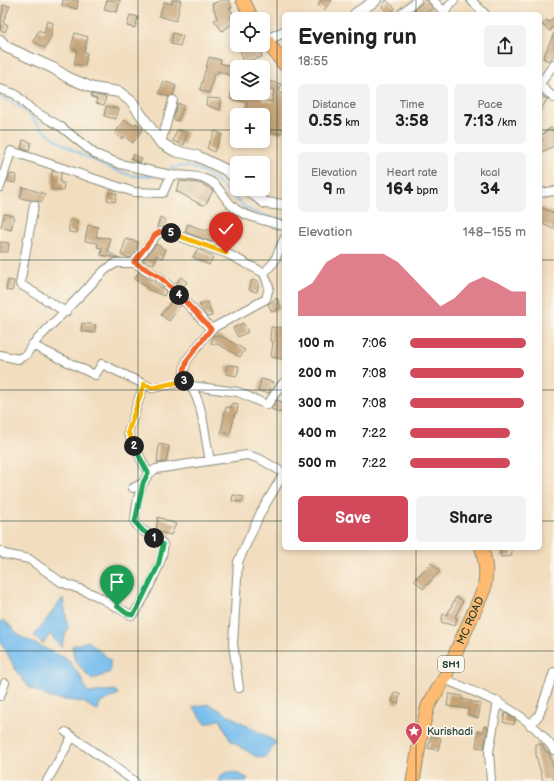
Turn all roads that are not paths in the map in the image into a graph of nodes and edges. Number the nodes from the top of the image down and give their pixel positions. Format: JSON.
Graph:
{"nodes":[{"id":1,"x":243,"y":0,"type":"edge"},
{"id":2,"x":376,"y":0,"type":"edge"},
{"id":3,"x":418,"y":0,"type":"edge"},
{"id":4,"x":433,"y":0,"type":"edge"},
{"id":5,"x":454,"y":0,"type":"edge"},
{"id":6,"x":471,"y":0,"type":"edge"},
{"id":7,"x":249,"y":12,"type":"edge"},
{"id":8,"x":358,"y":12,"type":"edge"},
{"id":9,"x":403,"y":12,"type":"edge"},
{"id":10,"x":444,"y":12,"type":"edge"},
{"id":11,"x":446,"y":12,"type":"edge"},
{"id":12,"x":483,"y":12,"type":"edge"},
{"id":13,"x":282,"y":33,"type":"edge"},
{"id":14,"x":270,"y":36,"type":"edge"},
{"id":15,"x":0,"y":40,"type":"edge"},
{"id":16,"x":270,"y":46,"type":"edge"},
{"id":17,"x":282,"y":61,"type":"edge"},
{"id":18,"x":554,"y":64,"type":"edge"},
{"id":19,"x":542,"y":82,"type":"edge"},
{"id":20,"x":542,"y":87,"type":"edge"},
{"id":21,"x":0,"y":90,"type":"edge"},
{"id":22,"x":554,"y":98,"type":"edge"},
{"id":23,"x":173,"y":100,"type":"dead end"},
{"id":24,"x":161,"y":143,"type":"junction"},
{"id":25,"x":230,"y":174,"type":"edge"},
{"id":26,"x":171,"y":175,"type":"junction"},
{"id":27,"x":1,"y":187,"type":"edge"},
{"id":28,"x":554,"y":191,"type":"edge"},
{"id":29,"x":542,"y":193,"type":"edge"},
{"id":30,"x":256,"y":196,"type":"edge"},
{"id":31,"x":34,"y":205,"type":"dead end"},
{"id":32,"x":282,"y":205,"type":"edge"},
{"id":33,"x":282,"y":225,"type":"edge"},
{"id":34,"x":282,"y":244,"type":"edge"},
{"id":35,"x":134,"y":262,"type":"junction"},
{"id":36,"x":264,"y":273,"type":"junction"},
{"id":37,"x":66,"y":312,"type":"junction"},
{"id":38,"x":211,"y":329,"type":"junction"},
{"id":39,"x":32,"y":345,"type":"junction"},
{"id":40,"x":0,"y":355,"type":"edge"},
{"id":41,"x":185,"y":381,"type":"junction"},
{"id":42,"x":144,"y":384,"type":"junction"},
{"id":43,"x":282,"y":384,"type":"edge"},
{"id":44,"x":192,"y":386,"type":"junction"},
{"id":45,"x":210,"y":460,"type":"junction"},
{"id":46,"x":282,"y":472,"type":"edge"},
{"id":47,"x":148,"y":473,"type":"junction"},
{"id":48,"x":282,"y":476,"type":"edge"},
{"id":49,"x":143,"y":483,"type":"junction"},
{"id":50,"x":133,"y":488,"type":"dead end"},
{"id":51,"x":483,"y":550,"type":"edge"},
{"id":52,"x":0,"y":551,"type":"edge"},
{"id":53,"x":553,"y":677,"type":"edge"},
{"id":54,"x":444,"y":679,"type":"junction"},
{"id":55,"x":5,"y":682,"type":"dead end"},
{"id":56,"x":239,"y":688,"type":"dead end"},
{"id":57,"x":0,"y":696,"type":"edge"},
{"id":58,"x":498,"y":701,"type":"junction"},
{"id":59,"x":530,"y":725,"type":"junction"},
{"id":60,"x":554,"y":750,"type":"edge"},
{"id":61,"x":47,"y":781,"type":"edge"},
{"id":62,"x":134,"y":781,"type":"edge"},
{"id":63,"x":413,"y":781,"type":"edge"},
{"id":64,"x":490,"y":781,"type":"edge"}],
"edges":[{"from":1,"to":7,"type":"main road"},
{"from":2,"to":8,"type":"street"},
{"from":3,"to":9,"type":"street"},
{"from":4,"to":10,"type":"street"},
{"from":5,"to":11,"type":"street"},
{"from":6,"to":12,"type":"street"},
{"from":13,"to":14,"type":"street"},
{"from":15,"to":24,"type":"street"},
{"from":16,"to":17,"type":"main road"},
{"from":18,"to":19,"type":"street"},
{"from":20,"to":22,"type":"street"},
{"from":21,"to":26,"type":"street"},
{"from":23,"to":24,"type":"street"},
{"from":24,"to":25,"type":"street"},
{"from":26,"to":27,"type":"street"},
{"from":26,"to":33,"type":"street"},
{"from":28,"to":29,"type":"street"},
{"from":30,"to":32,"type":"street"},
{"from":31,"to":37,"type":"street"},
{"from":34,"to":36,"type":"street"},
{"from":35,"to":36,"type":"street"},
{"from":35,"to":37,"type":"street"},
{"from":35,"to":38,"type":"street"},
{"from":36,"to":38,"type":"street"},
{"from":37,"to":39,"type":"street"},
{"from":38,"to":41,"type":"street"},
{"from":39,"to":40,"type":"street"},
{"from":39,"to":42,"type":"street"},
{"from":41,"to":42,"type":"street"},
{"from":41,"to":44,"type":"street"},
{"from":42,"to":47,"type":"street"},
{"from":43,"to":44,"type":"street"},
{"from":44,"to":45,"type":"street"},
{"from":45,"to":46,"type":"street"},
{"from":45,"to":47,"type":"street"},
{"from":47,"to":49,"type":"street"},
{"from":48,"to":56,"type":"street"},
{"from":49,"to":50,"type":"street"},
{"from":49,"to":52,"type":"street"},
{"from":51,"to":54,"type":"main road","name":"MC ROAD","number":"SH1"},
{"from":53,"to":59,"type":"street"},
{"from":54,"to":58,"type":"street"},
{"from":54,"to":63,"type":"main road","name":"MC ROAD","number":"SH1"},
{"from":55,"to":57,"type":"street"},
{"from":58,"to":59,"type":"street"},
{"from":58,"to":64,"type":"street"},
{"from":59,"to":60,"type":"street"},
{"from":61,"to":62,"type":"street"}]}
